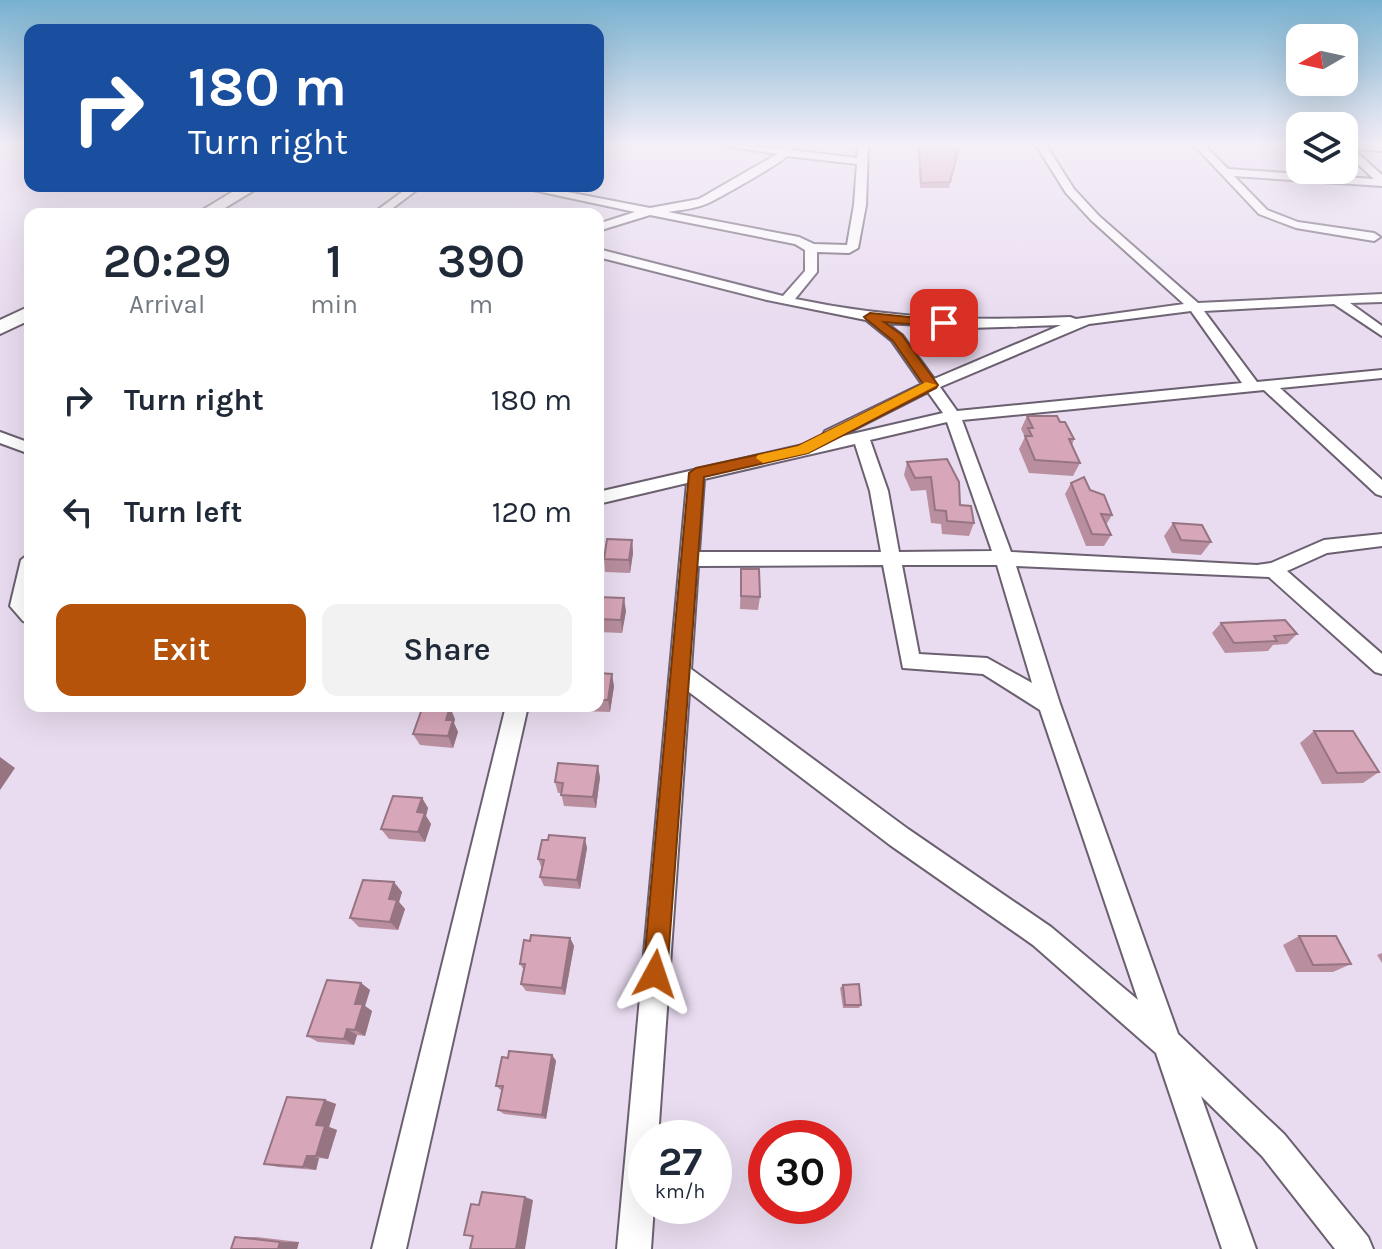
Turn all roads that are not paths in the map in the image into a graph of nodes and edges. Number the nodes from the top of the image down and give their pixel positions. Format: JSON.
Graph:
{"nodes":[{"id":1,"x":599,"y":203,"type":"edge"},
{"id":2,"x":695,"y":203,"type":"edge"},
{"id":3,"x":860,"y":203,"type":"edge"},
{"id":4,"x":1081,"y":203,"type":"edge"},
{"id":5,"x":1255,"y":203,"type":"edge"},
{"id":6,"x":644,"y":213,"type":"junction"},
{"id":7,"x":604,"y":226,"type":"edge"},
{"id":8,"x":1378,"y":235,"type":"edge"},
{"id":9,"x":811,"y":248,"type":"junction"},
{"id":10,"x":1382,"y":252,"type":"edge"},
{"id":11,"x":604,"y":255,"type":"edge"},
{"id":12,"x":1382,"y":298,"type":"edge"},
{"id":13,"x":1335,"y":299,"type":"junction"},
{"id":14,"x":786,"y":301,"type":"junction"},
{"id":15,"x":1195,"y":307,"type":"junction"},
{"id":16,"x":24,"y":315,"type":"edge"},
{"id":17,"x":870,"y":317,"type":"junction"},
{"id":18,"x":1086,"y":320,"type":"junction"},
{"id":19,"x":0,"y":328,"type":"edge"},
{"id":20,"x":1382,"y":332,"type":"edge"},
{"id":21,"x":1382,"y":374,"type":"edge"},
{"id":22,"x":931,"y":385,"type":"junction"},
{"id":23,"x":1259,"y":385,"type":"junction"},
{"id":24,"x":953,"y":416,"type":"junction"},
{"id":25,"x":861,"y":436,"type":"junction"},
{"id":26,"x":0,"y":437,"type":"edge"},
{"id":27,"x":24,"y":447,"type":"edge"},
{"id":28,"x":803,"y":450,"type":"junction"},
{"id":29,"x":696,"y":473,"type":"junction"},
{"id":30,"x":1382,"y":490,"type":"edge"},
{"id":31,"x":604,"y":496,"type":"edge"},
{"id":32,"x":1382,"y":540,"type":"edge"},
{"id":33,"x":1002,"y":558,"type":"junction"},
{"id":34,"x":689,"y":559,"type":"junction"},
{"id":35,"x":891,"y":559,"type":"junction"},
{"id":36,"x":1274,"y":571,"type":"junction"},
{"id":37,"x":24,"y":588,"type":"edge"},
{"id":38,"x":24,"y":610,"type":"edge"},
{"id":39,"x":1382,"y":666,"type":"edge"},
{"id":40,"x":680,"y":673,"type":"junction"},
{"id":41,"x":1049,"y":704,"type":"junction"},
{"id":42,"x":516,"y":712,"type":"edge"},
{"id":43,"x":1169,"y":1045,"type":"junction"},
{"id":44,"x":389,"y":1249,"type":"edge"},
{"id":45,"x":634,"y":1249,"type":"edge"},
{"id":46,"x":1239,"y":1249,"type":"edge"},
{"id":47,"x":1356,"y":1249,"type":"edge"}],
"edges":[{"from":1,"to":6,"type":"street"},
{"from":2,"to":6,"type":"street"},
{"from":3,"to":9,"type":"street"},
{"from":4,"to":15,"type":"street"},
{"from":5,"to":8,"type":"street"},
{"from":6,"to":7,"type":"street"},
{"from":6,"to":9,"type":"street"},
{"from":8,"to":10,"type":"street"},
{"from":9,"to":14,"type":"street"},
{"from":11,"to":14,"type":"street"},
{"from":12,"to":13,"type":"street"},
{"from":13,"to":15,"type":"street"},
{"from":13,"to":20,"type":"street"},
{"from":14,"to":17,"type":"street"},
{"from":15,"to":18,"type":"street"},
{"from":15,"to":23,"type":"street"},
{"from":16,"to":19,"type":"street"},
{"from":17,"to":18,"type":"street"},
{"from":17,"to":22,"type":"street"},
{"from":18,"to":22,"type":"street"},
{"from":21,"to":23,"type":"street"},
{"from":22,"to":24,"type":"street"},
{"from":22,"to":28,"type":"street"},
{"from":23,"to":24,"type":"street"},
{"from":23,"to":30,"type":"street"},
{"from":24,"to":25,"type":"street"},
{"from":24,"to":33,"type":"street"},
{"from":25,"to":28,"type":"street"},
{"from":25,"to":35,"type":"street"},
{"from":26,"to":27,"type":"street"},
{"from":28,"to":29,"type":"street"},
{"from":29,"to":31,"type":"street"},
{"from":29,"to":34,"type":"street"},
{"from":32,"to":36,"type":"street"},
{"from":33,"to":35,"type":"street"},
{"from":33,"to":36,"type":"street"},
{"from":33,"to":41,"type":"street"},
{"from":34,"to":35,"type":"street"},
{"from":34,"to":40,"type":"street"},
{"from":35,"to":41,"type":"street"},
{"from":36,"to":39,"type":"street"},
{"from":37,"to":38,"type":"street"},
{"from":40,"to":43,"type":"street"},
{"from":40,"to":45,"type":"street"},
{"from":41,"to":43,"type":"street"},
{"from":42,"to":44,"type":"street"},
{"from":43,"to":46,"type":"street"},
{"from":43,"to":47,"type":"street"}]}
